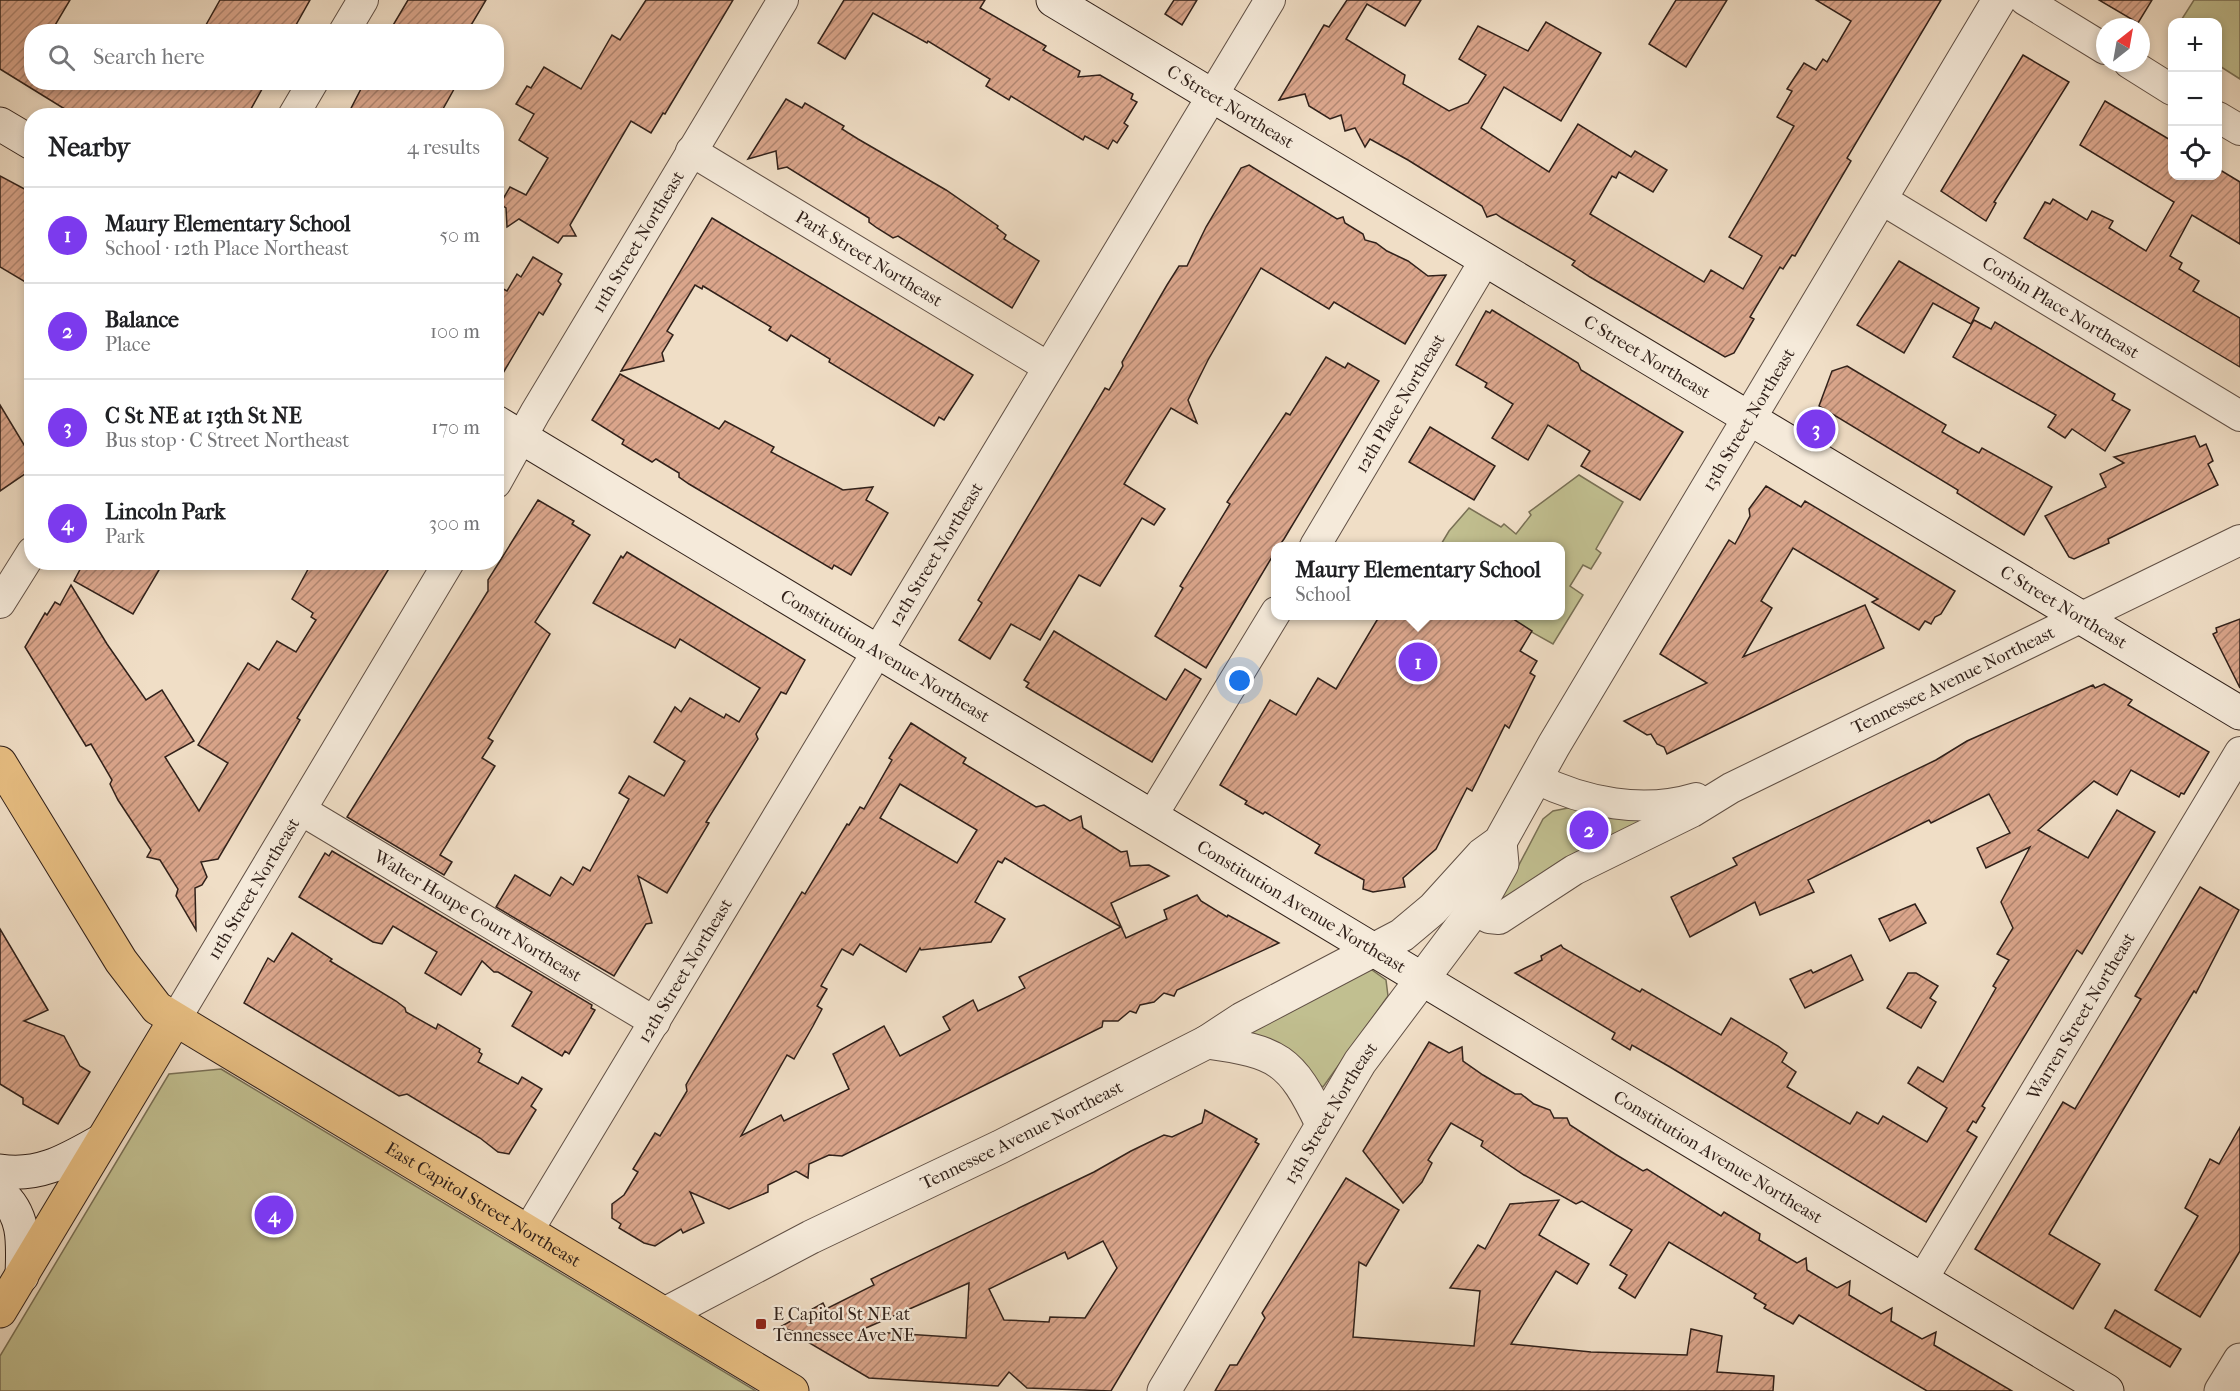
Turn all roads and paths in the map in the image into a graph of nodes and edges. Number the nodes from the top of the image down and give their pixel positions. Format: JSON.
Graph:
{"nodes":[{"id":1,"x":363,"y":0,"type":"edge"},
{"id":2,"x":783,"y":0,"type":"edge"},
{"id":3,"x":1053,"y":0,"type":"edge"},
{"id":4,"x":1270,"y":0,"type":"edge"},
{"id":5,"x":2000,"y":0,"type":"edge"},
{"id":6,"x":2025,"y":0,"type":"edge"},
{"id":7,"x":349,"y":24,"type":"edge"},
{"id":8,"x":2096,"y":43,"type":"edge"},
{"id":9,"x":2143,"y":72,"type":"edge"},
{"id":10,"x":2168,"y":88,"type":"edge"},
{"id":11,"x":309,"y":90,"type":"edge"},
{"id":12,"x":1213,"y":96,"type":"junction"},
{"id":13,"x":298,"y":108,"type":"edge"},
{"id":14,"x":2222,"y":120,"type":"edge"},
{"id":15,"x":0,"y":124,"type":"edge"},
{"id":16,"x":2240,"y":130,"type":"edge"},
{"id":17,"x":24,"y":138,"type":"edge"},
{"id":18,"x":692,"y":151,"type":"junction"},
{"id":19,"x":1881,"y":199,"type":"junction"},
{"id":20,"x":1485,"y":260,"type":"junction"},
{"id":21,"x":1048,"y":367,"type":"junction"},
{"id":22,"x":2240,"y":416,"type":"edge"},
{"id":23,"x":1749,"y":418,"type":"junction"},
{"id":24,"x":509,"y":430,"type":"edge"},
{"id":25,"x":504,"y":450,"type":"edge"},
{"id":26,"x":2240,"y":540,"type":"edge"},
{"id":27,"x":1317,"y":542,"type":"edge"},
{"id":28,"x":24,"y":565,"type":"edge"},
{"id":29,"x":444,"y":570,"type":"edge"},
{"id":30,"x":0,"y":603,"type":"edge"},
{"id":31,"x":2082,"y":618,"type":"junction"},
{"id":32,"x":1271,"y":619,"type":"edge"},
{"id":33,"x":879,"y":652,"type":"junction"},
{"id":34,"x":2240,"y":714,"type":"edge"},
{"id":35,"x":2240,"y":752,"type":"edge"},
{"id":36,"x":0,"y":763,"type":"edge"},
{"id":37,"x":1535,"y":778,"type":"junction"},
{"id":38,"x":1731,"y":788,"type":"junction"},
{"id":39,"x":302,"y":810,"type":"junction"},
{"id":40,"x":1152,"y":816,"type":"junction"},
{"id":41,"x":1500,"y":842,"type":"junction"},
{"id":42,"x":1475,"y":910,"type":"junction"},
{"id":43,"x":1375,"y":950,"type":"junction"},
{"id":44,"x":1423,"y":979,"type":"junction"},
{"id":45,"x":175,"y":1020,"type":"junction"},
{"id":46,"x":654,"y":1022,"type":"junction"},
{"id":47,"x":1207,"y":1042,"type":"junction"},
{"id":48,"x":1322,"y":1124,"type":"junction"},
{"id":49,"x":101,"y":1141,"type":"junction"},
{"id":50,"x":0,"y":1171,"type":"edge"},
{"id":51,"x":0,"y":1192,"type":"edge"},
{"id":52,"x":528,"y":1231,"type":"junction"},
{"id":53,"x":22,"y":1276,"type":"junction"},
{"id":54,"x":1922,"y":1280,"type":"junction"},
{"id":55,"x":0,"y":1311,"type":"edge"},
{"id":56,"x":664,"y":1314,"type":"junction"},
{"id":57,"x":2240,"y":1360,"type":"edge"},
{"id":58,"x":792,"y":1391,"type":"edge"},
{"id":59,"x":1164,"y":1391,"type":"edge"},
{"id":60,"x":2107,"y":1391,"type":"edge"},
{"id":61,"x":2221,"y":1391,"type":"edge"}],
"edges":[{"from":1,"to":7,"type":"street"},
{"from":2,"to":18,"type":"street","name":"11th Street Northeast"},
{"from":3,"to":12,"type":"main road","name":"C Street Northeast"},
{"from":4,"to":12,"type":"street","name":"12th Street Northeast"},
{"from":5,"to":19,"type":"main road","name":"13th Street Northeast"},
{"from":6,"to":8,"type":"street"},
{"from":9,"to":10,"type":"street"},
{"from":11,"to":13,"type":"street"},
{"from":12,"to":20,"type":"main road","name":"C Street Northeast"},
{"from":12,"to":21,"type":"street","name":"12th Street Northeast"},
{"from":14,"to":16,"type":"street"},
{"from":15,"to":17,"type":"main road"},
{"from":18,"to":21,"type":"street","name":"Park Street Northeast"},
{"from":18,"to":24,"type":"street","name":"11th Street Northeast"},
{"from":19,"to":22,"type":"street","name":"Corbin Place Northeast"},
{"from":19,"to":23,"type":"main road","name":"13th Street Northeast"},
{"from":20,"to":23,"type":"main road","name":"C Street Northeast"},
{"from":20,"to":27,"type":"street","name":"12th Place Northeast"},
{"from":21,"to":33,"type":"street","name":"12th Street Northeast"},
{"from":23,"to":31,"type":"main road","name":"C Street Northeast"},
{"from":23,"to":37,"type":"main road","name":"13th Street Northeast"},
{"from":24,"to":25,"type":"street","name":"11th Street Northeast"},
{"from":24,"to":33,"type":"main road","name":"Constitution Avenue Northeast"},
{"from":26,"to":31,"type":"street","name":"Tennessee Avenue Northeast"},
{"from":28,"to":30,"type":"street"},
{"from":29,"to":39,"type":"street","name":"11th Street Northeast"},
{"from":31,"to":34,"type":"main road","name":"C Street Northeast"},
{"from":31,"to":38,"type":"street","name":"Tennessee Avenue Northeast"},
{"from":32,"to":40,"type":"street"},
{"from":33,"to":40,"type":"main road","name":"Constitution Avenue Northeast"},
{"from":33,"to":46,"type":"street","name":"12th Street Northeast"},
{"from":35,"to":54,"type":"street","name":"Warren Street Northeast"},
{"from":36,"to":45,"type":"main road","name":"East Capitol Street Northeast"},
{"from":37,"to":38,"type":"street","name":"Tennessee Avenue Northeast"},
{"from":37,"to":41,"type":"main road","name":"13th Street Northeast"},
{"from":38,"to":42,"type":"street","name":"Tennessee Avenue Northeast"},
{"from":39,"to":45,"type":"street","name":"11th Street Northeast"},
{"from":39,"to":46,"type":"street","name":"Walter Houpe Court Northeast"},
{"from":40,"to":43,"type":"main road","name":"Constitution Avenue Northeast"},
{"from":41,"to":42,"type":"main road","name":"13th Street Northeast"},
{"from":41,"to":43,"type":"main road","name":"13th Street Northeast"},
{"from":42,"to":44,"type":"main road","name":"13th Street Northeast"},
{"from":43,"to":44,"type":"main road","name":"Constitution Avenue Northeast"},
{"from":43,"to":47,"type":"main road","name":"Tennessee Avenue Northeast"},
{"from":44,"to":48,"type":"main road","name":"13th Street Northeast"},
{"from":44,"to":54,"type":"main road","name":"Constitution Avenue Northeast"},
{"from":45,"to":49,"type":"main road","name":"11th Street Northeast"},
{"from":45,"to":52,"type":"main road","name":"East Capitol Street Northeast"},
{"from":46,"to":52,"type":"street","name":"12th Street Northeast"},
{"from":47,"to":48,"type":"main road"},
{"from":47,"to":56,"type":"main road","name":"Tennessee Avenue Northeast"},
{"from":48,"to":59,"type":"main road","name":"13th Street Northeast"},
{"from":49,"to":50,"type":"main road"},
{"from":49,"to":53,"type":"main road","name":"11th Street Northeast"},
{"from":51,"to":53,"type":"main road"},
{"from":52,"to":56,"type":"main road","name":"East Capitol Street Northeast"},
{"from":53,"to":55,"type":"main road","name":"11th Street Northeast"},
{"from":54,"to":60,"type":"main road","name":"Constitution Avenue Northeast"},
{"from":56,"to":58,"type":"main road","name":"East Capitol Street Northeast"},
{"from":57,"to":61,"type":"main road"}]}
